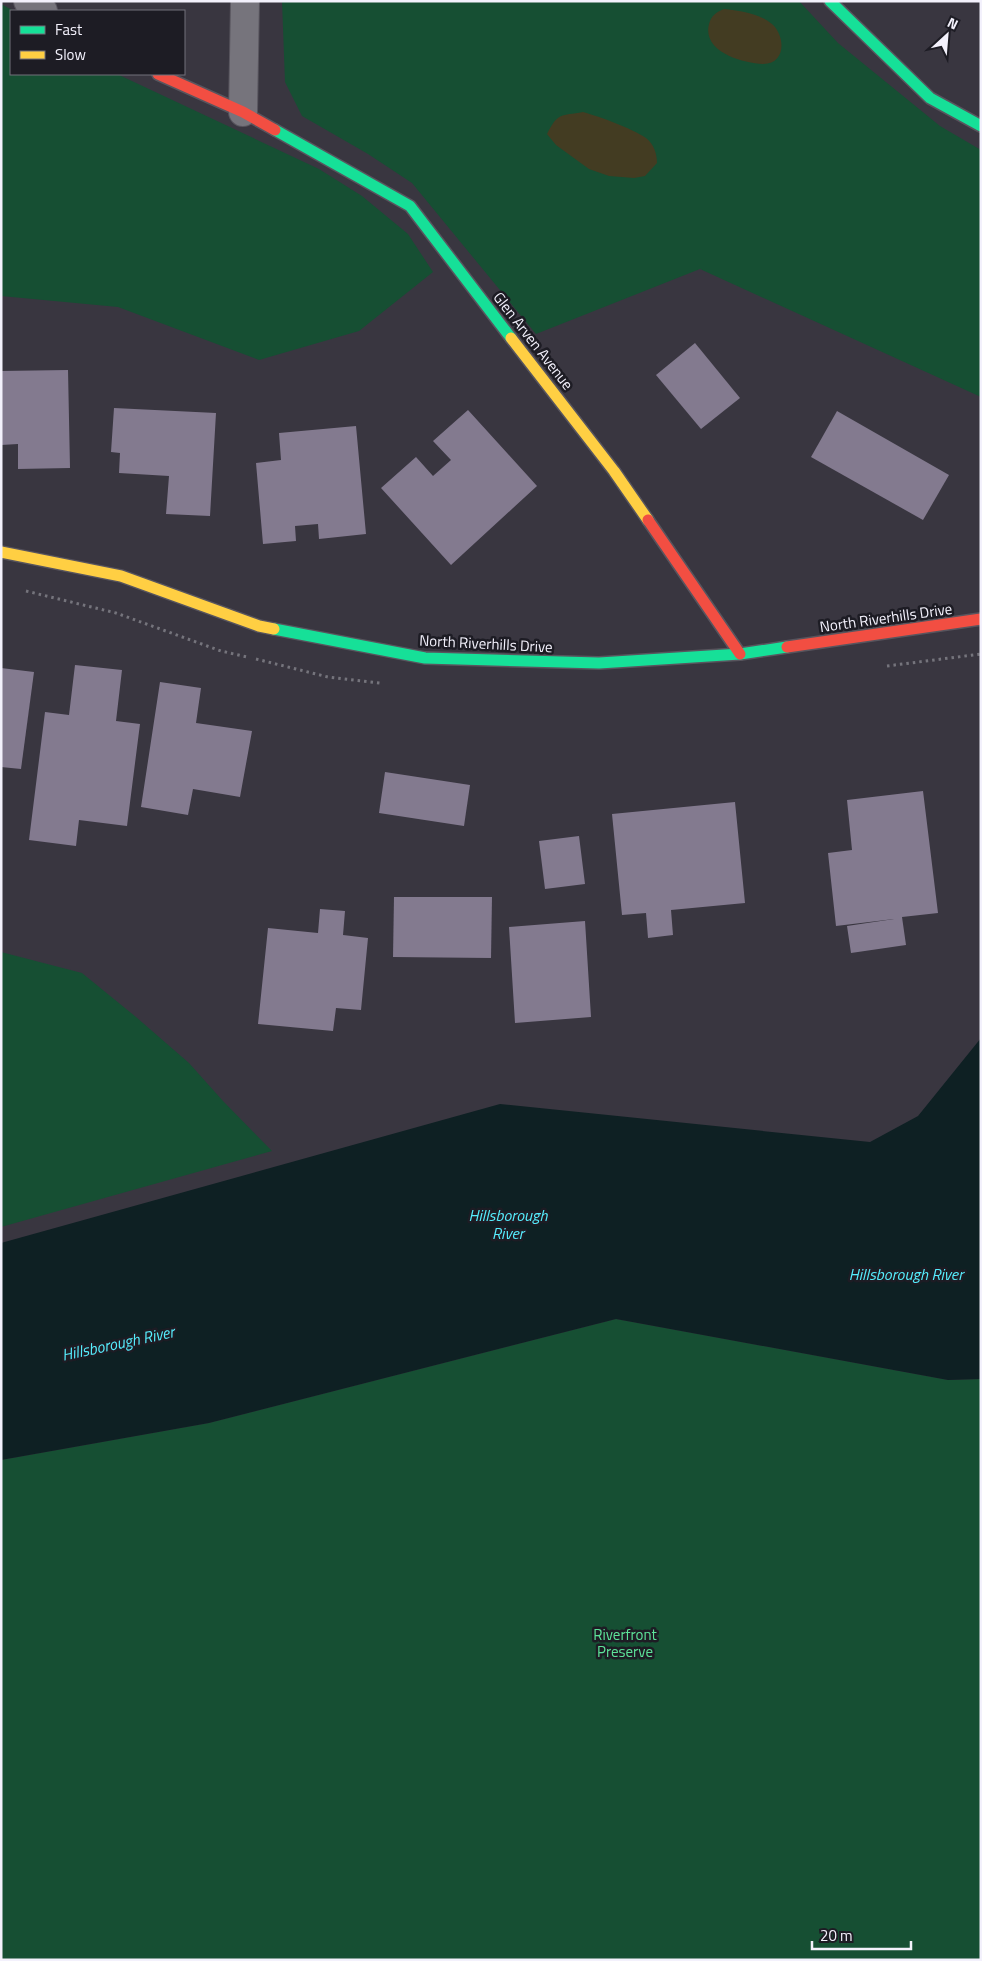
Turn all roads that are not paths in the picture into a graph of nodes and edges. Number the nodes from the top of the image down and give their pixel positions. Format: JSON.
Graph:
{"nodes":[{"id":1,"x":28,"y":1,"type":"edge"},
{"id":2,"x":245,"y":1,"type":"edge"},
{"id":3,"x":830,"y":1,"type":"edge"},
{"id":4,"x":42,"y":10,"type":"edge"},
{"id":5,"x":160,"y":75,"type":"edge"},
{"id":6,"x":243,"y":112,"type":"junction"},
{"id":7,"x":981,"y":126,"type":"edge"},
{"id":8,"x":1,"y":552,"type":"edge"},
{"id":9,"x":981,"y":620,"type":"edge"},
{"id":10,"x":740,"y":654,"type":"junction"}],
"edges":[{"from":1,"to":4,"type":"street"},
{"from":2,"to":6,"type":"street"},
{"from":3,"to":7,"type":"street"},
{"from":5,"to":6,"type":"street","name":"Glen Arven Avenue"},
{"from":6,"to":10,"type":"street","name":"Glen Arven Avenue"},
{"from":8,"to":10,"type":"street","name":"North Riverhills Drive"},
{"from":9,"to":10,"type":"street","name":"North Riverhills Drive"}]}
